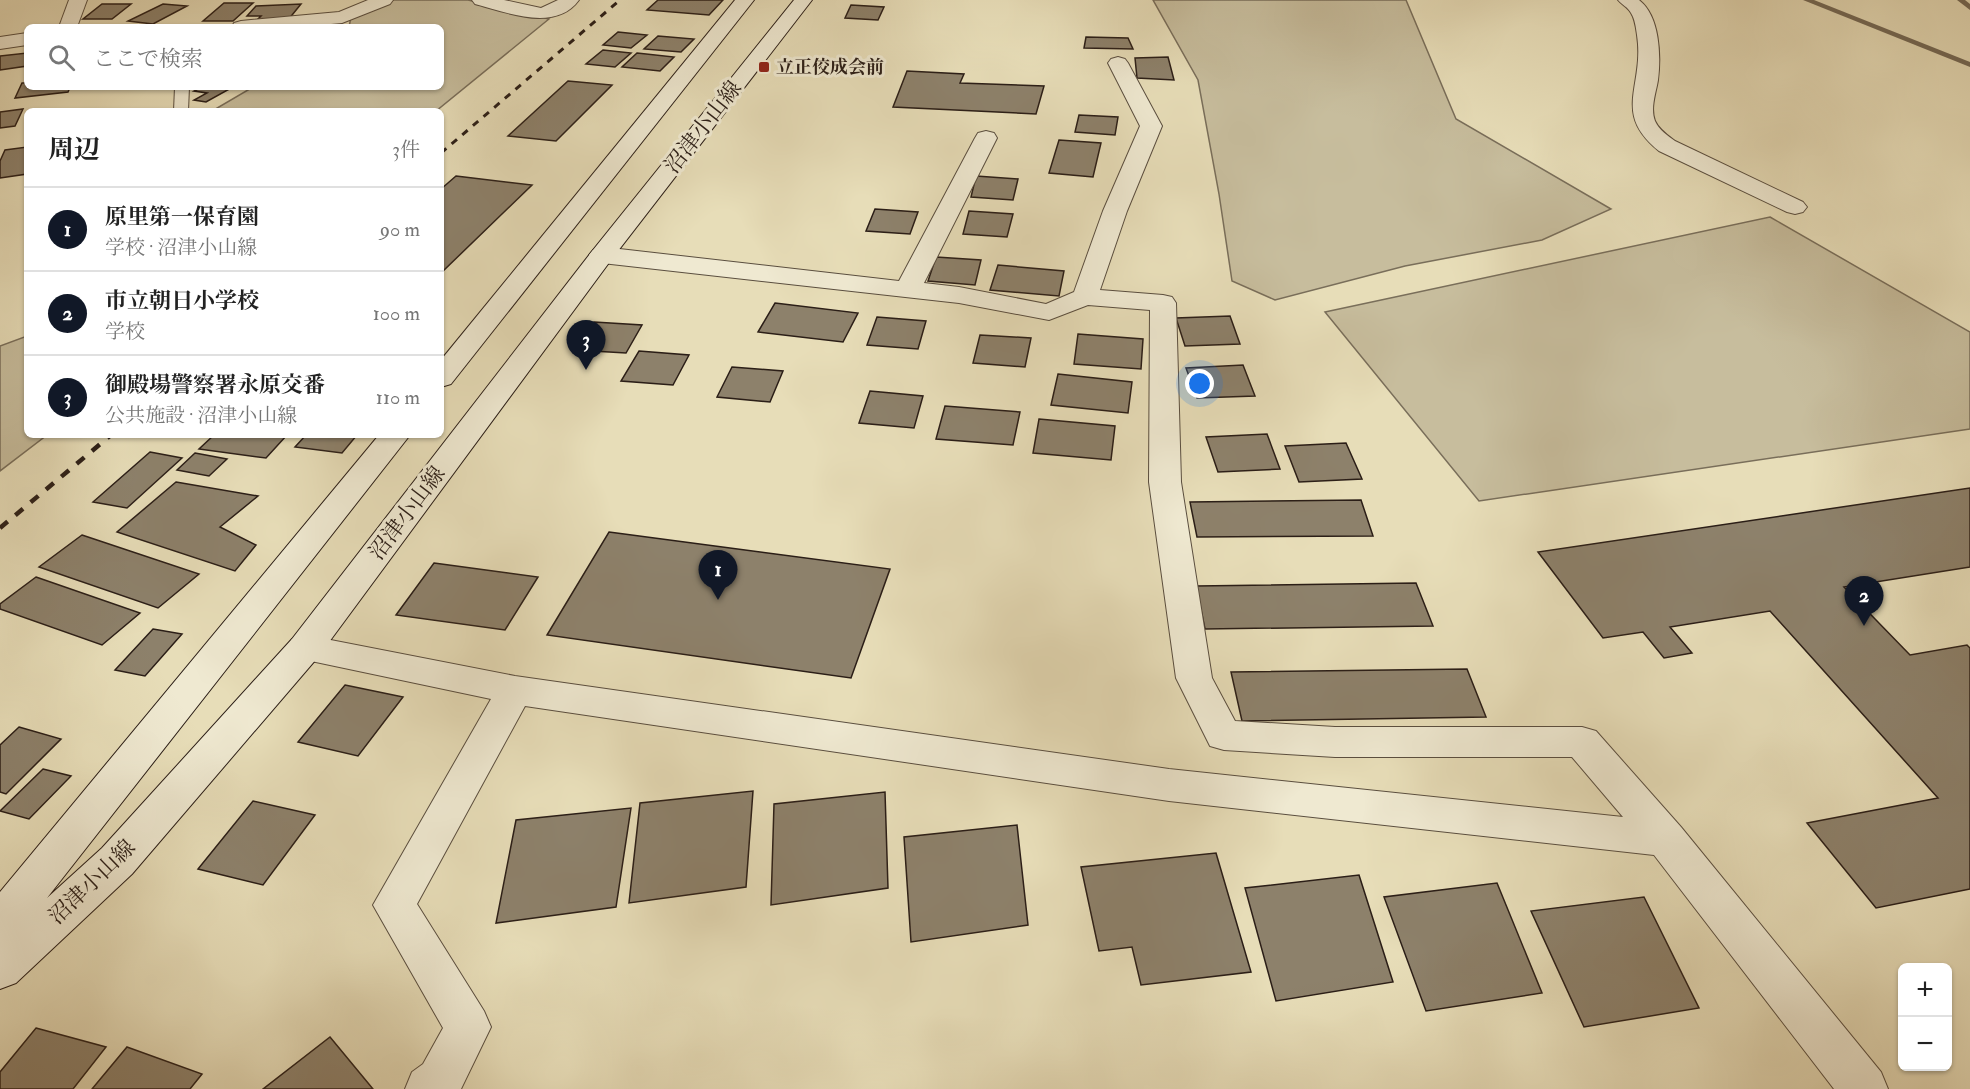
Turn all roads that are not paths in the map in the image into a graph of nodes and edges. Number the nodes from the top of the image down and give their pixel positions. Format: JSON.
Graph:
{"nodes":[{"id":1,"x":78,"y":0,"type":"edge"},
{"id":2,"x":384,"y":0,"type":"edge"},
{"id":3,"x":481,"y":0,"type":"edge"},
{"id":4,"x":570,"y":0,"type":"edge"},
{"id":5,"x":745,"y":0,"type":"edge"},
{"id":6,"x":803,"y":0,"type":"edge"},
{"id":7,"x":1627,"y":0,"type":"edge"},
{"id":8,"x":69,"y":24,"type":"edge"},
{"id":9,"x":271,"y":24,"type":"edge"},
{"id":10,"x":24,"y":39,"type":"edge"},
{"id":11,"x":0,"y":43,"type":"edge"},
{"id":12,"x":1118,"y":63,"type":"dead end"},
{"id":13,"x":182,"y":90,"type":"edge"},
{"id":14,"x":181,"y":108,"type":"edge"},
{"id":15,"x":986,"y":138,"type":"dead end"},
{"id":16,"x":1795,"y":207,"type":"dead end"},
{"id":17,"x":602,"y":255,"type":"junction"},
{"id":18,"x":908,"y":289,"type":"junction"},
{"id":19,"x":1085,"y":297,"type":"junction"},
{"id":20,"x":444,"y":374,"type":"edge"},
{"id":21,"x":393,"y":438,"type":"edge"},
{"id":22,"x":305,"y":648,"type":"junction"},
{"id":23,"x":515,"y":690,"type":"junction"},
{"id":24,"x":1666,"y":839,"type":"junction"},
{"id":25,"x":0,"y":924,"type":"edge"},
{"id":26,"x":0,"y":968,"type":"edge"},
{"id":27,"x":429,"y":1089,"type":"edge"},
{"id":28,"x":1864,"y":1089,"type":"edge"}],
"edges":[{"from":1,"to":8,"type":"street"},
{"from":2,"to":9,"type":"street"},
{"from":3,"to":4,"type":"street"},
{"from":5,"to":20,"type":"street","name":"沼津小山線"},
{"from":6,"to":17,"type":"street","name":"沼津小山線"},
{"from":7,"to":16,"type":"street"},
{"from":10,"to":11,"type":"street"},
{"from":12,"to":19,"type":"street"},
{"from":13,"to":14,"type":"lane"},
{"from":15,"to":18,"type":"street"},
{"from":17,"to":18,"type":"street"},
{"from":17,"to":22,"type":"street","name":"沼津小山線"},
{"from":18,"to":19,"type":"street"},
{"from":19,"to":24,"type":"street"},
{"from":21,"to":25,"type":"street","name":"沼津小山線"},
{"from":22,"to":23,"type":"street"},
{"from":22,"to":26,"type":"street","name":"沼津小山線"},
{"from":23,"to":24,"type":"street"},
{"from":23,"to":27,"type":"street"},
{"from":24,"to":28,"type":"street"}]}
